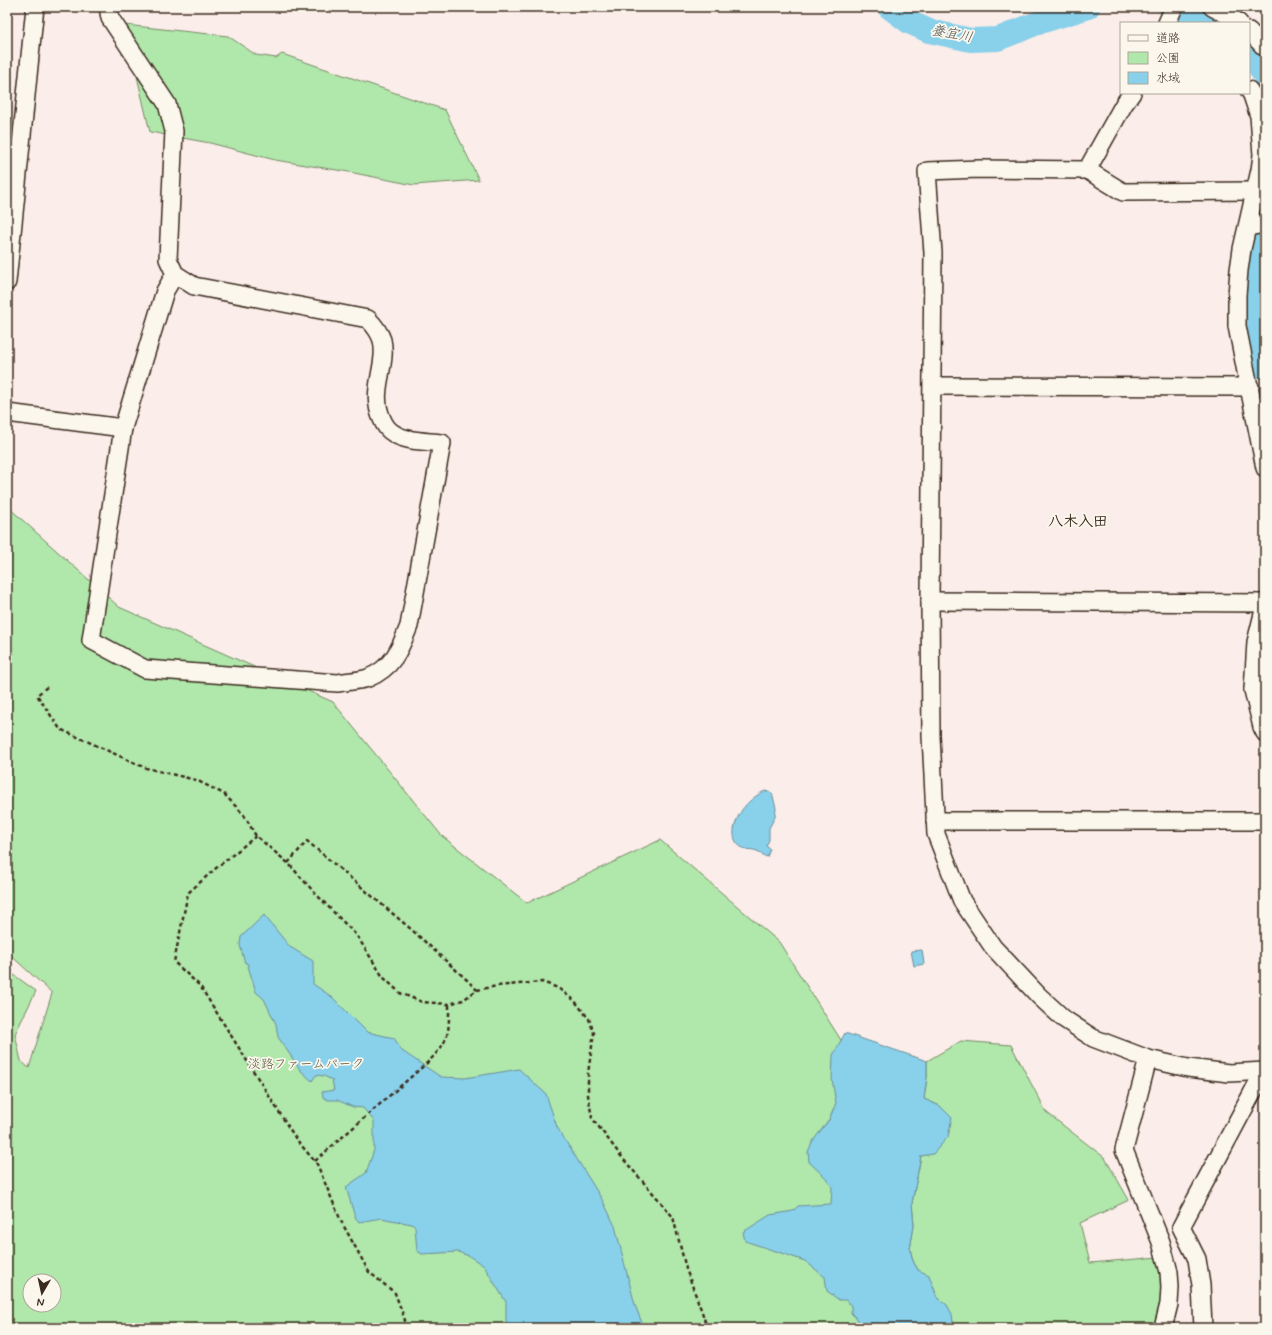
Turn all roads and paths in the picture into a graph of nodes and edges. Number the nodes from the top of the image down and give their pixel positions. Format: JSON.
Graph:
{"nodes":[{"id":1,"x":35,"y":7,"type":"edge"},
{"id":2,"x":108,"y":7,"type":"edge"},
{"id":3,"x":1174,"y":7,"type":"edge"},
{"id":4,"x":1212,"y":7,"type":"edge"},
{"id":5,"x":1166,"y":22,"type":"edge"},
{"id":6,"x":1238,"y":22,"type":"edge"},
{"id":7,"x":1250,"y":32,"type":"edge"},
{"id":8,"x":1265,"y":48,"type":"edge"},
{"id":9,"x":1250,"y":92,"type":"edge"},
{"id":10,"x":1131,"y":94,"type":"edge"},
{"id":11,"x":1087,"y":170,"type":"junction"},
{"id":12,"x":1256,"y":191,"type":"junction"},
{"id":13,"x":1265,"y":224,"type":"edge"},
{"id":14,"x":1248,"y":227,"type":"junction"},
{"id":15,"x":175,"y":274,"type":"junction"},
{"id":16,"x":7,"y":282,"type":"edge"},
{"id":17,"x":932,"y":386,"type":"junction"},
{"id":18,"x":1250,"y":388,"type":"junction"},
{"id":19,"x":7,"y":413,"type":"edge"},
{"id":20,"x":123,"y":428,"type":"junction"},
{"id":21,"x":1265,"y":468,"type":"edge"},
{"id":22,"x":930,"y":601,"type":"junction"},
{"id":23,"x":1265,"y":605,"type":"edge"},
{"id":24,"x":1259,"y":681,"type":"edge"},
{"id":25,"x":47,"y":687,"type":"dead end"},
{"id":26,"x":1265,"y":733,"type":"edge"},
{"id":27,"x":935,"y":821,"type":"junction"},
{"id":28,"x":1265,"y":821,"type":"edge"},
{"id":29,"x":256,"y":836,"type":"junction"},
{"id":30,"x":288,"y":863,"type":"junction"},
{"id":31,"x":477,"y":990,"type":"junction"},
{"id":32,"x":449,"y":1004,"type":"junction"},
{"id":33,"x":1148,"y":1059,"type":"junction"},
{"id":34,"x":1264,"y":1071,"type":"edge"},
{"id":35,"x":315,"y":1161,"type":"junction"},
{"id":36,"x":404,"y":1328,"type":"edge"},
{"id":37,"x":706,"y":1328,"type":"edge"},
{"id":38,"x":1163,"y":1328,"type":"edge"},
{"id":39,"x":1203,"y":1328,"type":"edge"}],
"edges":[{"from":1,"to":16,"type":"street"},
{"from":2,"to":15,"type":"street"},
{"from":3,"to":5,"type":"street"},
{"from":4,"to":6,"type":"street"},
{"from":7,"to":8,"type":"street"},
{"from":9,"to":12,"type":"street"},
{"from":10,"to":11,"type":"street"},
{"from":11,"to":12,"type":"street"},
{"from":11,"to":17,"type":"street"},
{"from":12,"to":14,"type":"street"},
{"from":13,"to":14,"type":"street"},
{"from":14,"to":18,"type":"street"},
{"from":15,"to":20,"type":"street"},
{"from":15,"to":20,"type":"street"},
{"from":17,"to":18,"type":"street"},
{"from":17,"to":22,"type":"street"},
{"from":18,"to":21,"type":"street"},
{"from":19,"to":20,"type":"street"},
{"from":22,"to":23,"type":"street"},
{"from":22,"to":27,"type":"street"},
{"from":23,"to":24,"type":"street"},
{"from":24,"to":26,"type":"street"},
{"from":25,"to":29,"type":"path"},
{"from":27,"to":28,"type":"street"},
{"from":27,"to":33,"type":"street"},
{"from":29,"to":30,"type":"path"},
{"from":29,"to":35,"type":"path"},
{"from":30,"to":31,"type":"path"},
{"from":30,"to":32,"type":"path"},
{"from":31,"to":32,"type":"path"},
{"from":31,"to":37,"type":"path"},
{"from":32,"to":35,"type":"path"},
{"from":33,"to":34,"type":"street"},
{"from":33,"to":38,"type":"street"},
{"from":34,"to":39,"type":"street"},
{"from":35,"to":36,"type":"path"}]}
